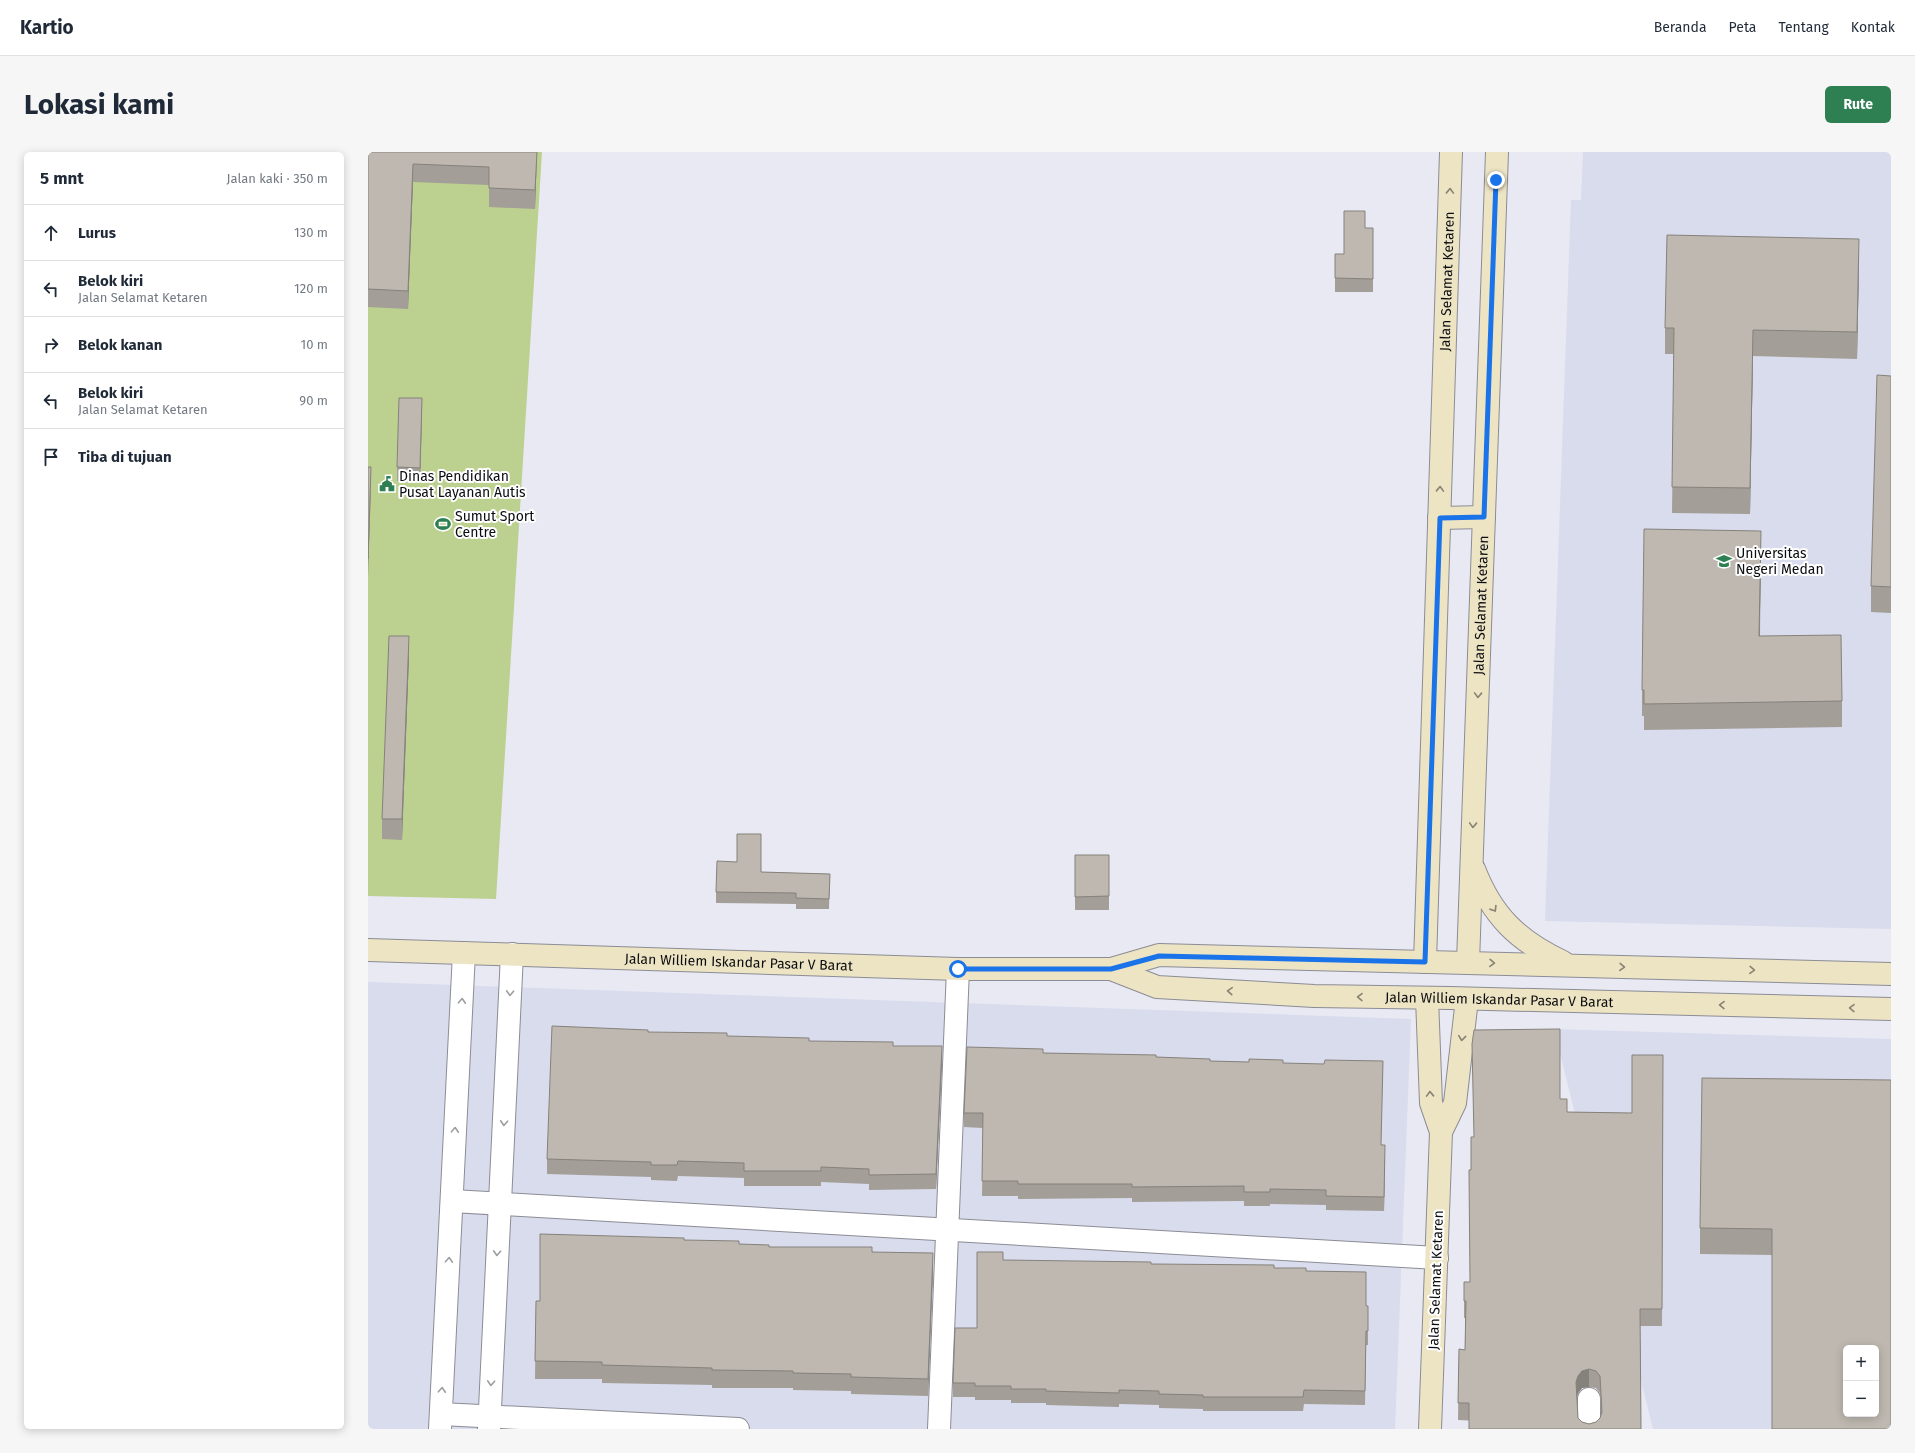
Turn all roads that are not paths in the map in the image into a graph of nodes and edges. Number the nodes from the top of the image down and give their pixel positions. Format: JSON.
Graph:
{"nodes":[{"id":1,"x":1451,"y":152,"type":"edge"},
{"id":2,"x":1496,"y":152,"type":"edge"},
{"id":3,"x":1484,"y":517,"type":"junction"},
{"id":4,"x":1440,"y":518,"type":"junction"},
{"id":5,"x":1472,"y":862,"type":"junction"},
{"id":6,"x":368,"y":950,"type":"edge"},
{"id":7,"x":464,"y":953,"type":"junction"},
{"id":8,"x":512,"y":954,"type":"junction"},
{"id":9,"x":1425,"y":962,"type":"junction"},
{"id":10,"x":1468,"y":962,"type":"junction"},
{"id":11,"x":1570,"y":965,"type":"junction"},
{"id":12,"x":958,"y":969,"type":"junction"},
{"id":13,"x":1111,"y":969,"type":"junction"},
{"id":14,"x":1891,"y":974,"type":"edge"},
{"id":15,"x":1427,"y":998,"type":"junction"},
{"id":16,"x":1467,"y":999,"type":"junction"},
{"id":17,"x":1891,"y":1009,"type":"edge"},
{"id":18,"x":1441,"y":1132,"type":"junction"},
{"id":19,"x":452,"y":1201,"type":"junction"},
{"id":20,"x":500,"y":1205,"type":"junction"},
{"id":21,"x":947,"y":1230,"type":"junction"},
{"id":22,"x":1437,"y":1258,"type":"junction"},
{"id":23,"x":1589,"y":1399,"type":"dead end"},
{"id":24,"x":441,"y":1422,"type":"edge"},
{"id":25,"x":489,"y":1423,"type":"edge"},
{"id":26,"x":738,"y":1429,"type":"edge"},
{"id":27,"x":939,"y":1429,"type":"edge"},
{"id":28,"x":1430,"y":1429,"type":"edge"},
{"id":29,"x":1589,"y":1429,"type":"edge"}],
"edges":[{"from":4,"to":1,"type":"street","name":"Jalan Selamat Ketaren","one_way":true},
{"from":2,"to":3,"type":"street","name":"Jalan Selamat Ketaren"},
{"from":3,"to":4,"type":"street"},
{"from":3,"to":5,"type":"street","name":"Jalan Selamat Ketaren","one_way":true},
{"from":4,"to":9,"type":"street","name":"Jalan Selamat Ketaren"},
{"from":5,"to":10,"type":"street","name":"Jalan Selamat Ketaren"},
{"from":5,"to":11,"type":"street","one_way":true},
{"from":6,"to":7,"type":"street","name":"Jalan Williem Iskandar Pasar V Barat"},
{"from":7,"to":8,"type":"street","name":"Jalan Williem Iskandar Pasar V Barat"},
{"from":19,"to":7,"type":"street","one_way":true},
{"from":8,"to":12,"type":"street","name":"Jalan Williem Iskandar Pasar V Barat"},
{"from":8,"to":20,"type":"street","one_way":true},
{"from":9,"to":10,"type":"street","name":"Jalan Williem Iskandar Pasar V Barat"},
{"from":9,"to":13,"type":"street","name":"Jalan Williem Iskandar Pasar V Barat"},
{"from":10,"to":11,"type":"street","name":"Jalan Williem Iskandar Pasar V Barat","one_way":true},
{"from":11,"to":14,"type":"street","name":"Jalan Williem Iskandar Pasar V Barat","one_way":true},
{"from":12,"to":13,"type":"street","name":"Jalan Williem Iskandar Pasar V Barat"},
{"from":12,"to":21,"type":"street"},
{"from":15,"to":13,"type":"street","name":"Jalan Williem Iskandar Pasar V Barat","one_way":true},
{"from":15,"to":16,"type":"street","name":"Jalan Williem Iskandar Pasar V Barat"},
{"from":18,"to":15,"type":"street","name":"Jalan Selamat Ketaren","one_way":true},
{"from":17,"to":16,"type":"street","name":"Jalan Williem Iskandar Pasar V Barat","one_way":true},
{"from":16,"to":18,"type":"street","name":"Jalan Selamat Ketaren","one_way":true},
{"from":18,"to":22,"type":"street","name":"Jalan Selamat Ketaren"},
{"from":19,"to":20,"type":"street"},
{"from":24,"to":19,"type":"street","one_way":true},
{"from":20,"to":21,"type":"street"},
{"from":20,"to":25,"type":"street","one_way":true},
{"from":21,"to":22,"type":"street"},
{"from":21,"to":27,"type":"street"},
{"from":22,"to":28,"type":"street","name":"Jalan Selamat Ketaren"},
{"from":23,"to":29,"type":"street"},
{"from":24,"to":25,"type":"street"},
{"from":25,"to":26,"type":"street"}]}
